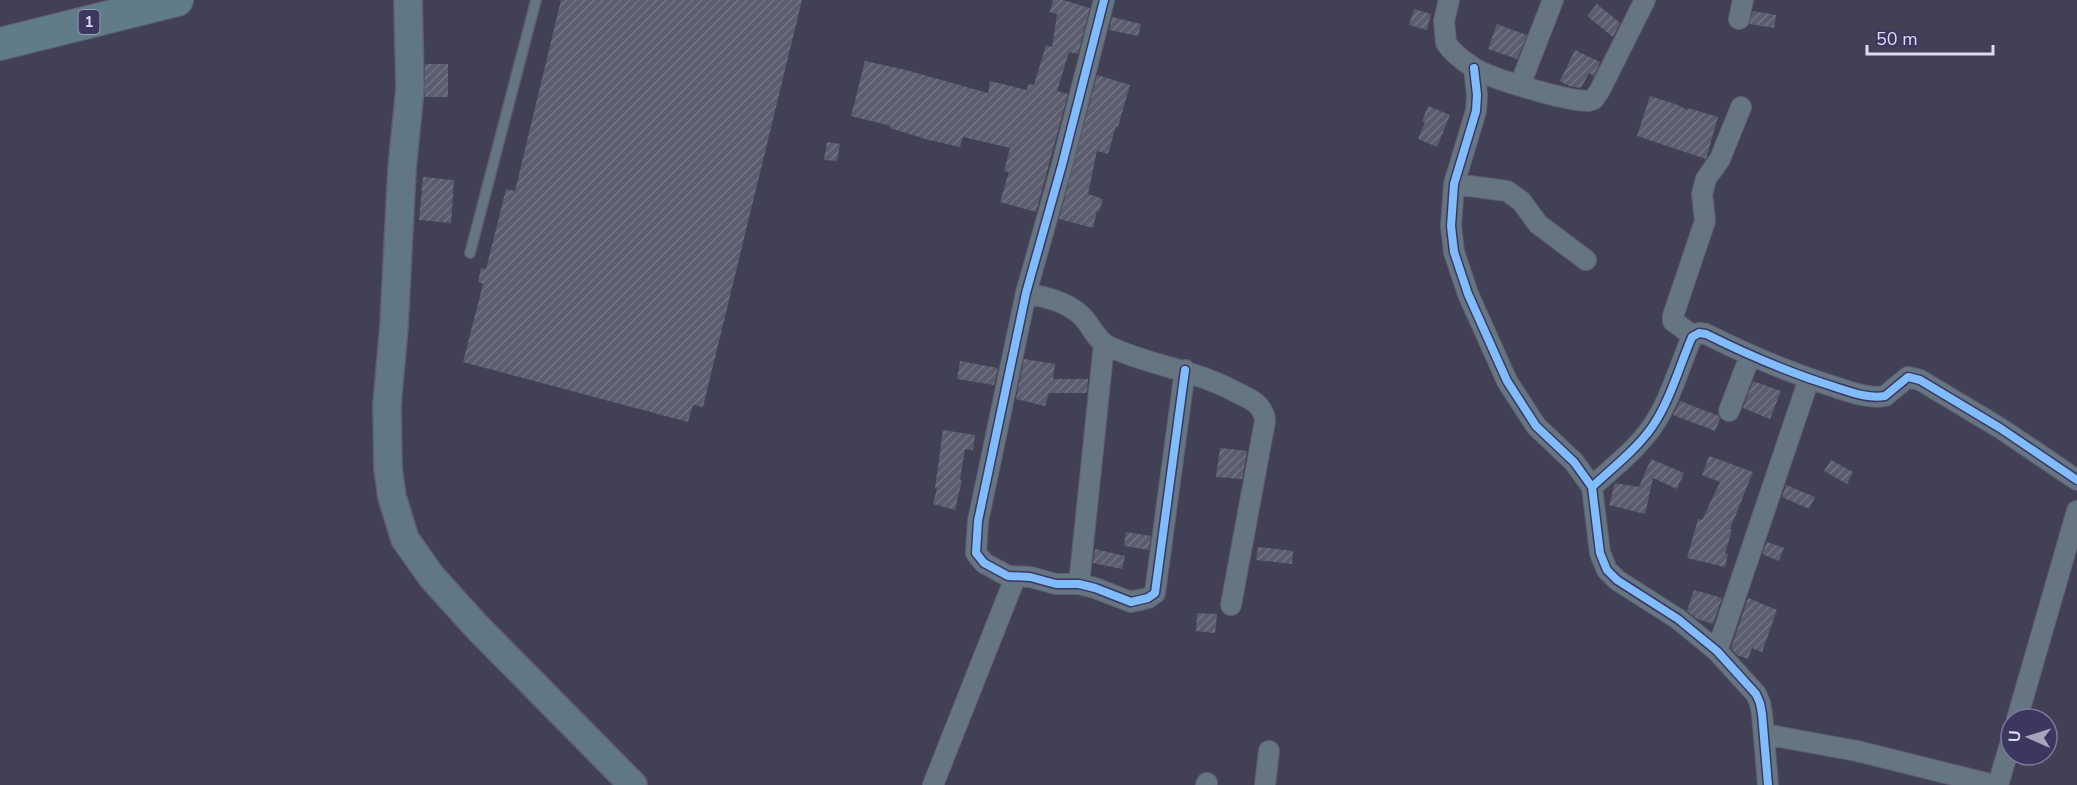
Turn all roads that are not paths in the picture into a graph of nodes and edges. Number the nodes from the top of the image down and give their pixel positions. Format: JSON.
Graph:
{"nodes":[{"id":1,"x":177,"y":0,"type":"edge"},
{"id":2,"x":408,"y":0,"type":"edge"},
{"id":3,"x":536,"y":0,"type":"edge"},
{"id":4,"x":1104,"y":0,"type":"edge"},
{"id":5,"x":1449,"y":0,"type":"edge"},
{"id":6,"x":1553,"y":0,"type":"edge"},
{"id":7,"x":1646,"y":0,"type":"edge"},
{"id":8,"x":0,"y":44,"type":"edge"},
{"id":9,"x":1474,"y":68,"type":"junction"},
{"id":10,"x":1520,"y":85,"type":"junction"},
{"id":11,"x":1741,"y":107,"type":"dead end"},
{"id":12,"x":1454,"y":184,"type":"junction"},
{"id":13,"x":470,"y":253,"type":"dead end"},
{"id":14,"x":1586,"y":260,"type":"dead end"},
{"id":15,"x":1026,"y":293,"type":"junction"},
{"id":16,"x":1693,"y":336,"type":"junction"},
{"id":17,"x":1104,"y":344,"type":"junction"},
{"id":18,"x":1750,"y":356,"type":"junction"},
{"id":19,"x":1185,"y":370,"type":"junction"},
{"id":20,"x":1809,"y":379,"type":"junction"},
{"id":21,"x":1729,"y":411,"type":"dead end"},
{"id":22,"x":2077,"y":480,"type":"edge"},
{"id":23,"x":1592,"y":487,"type":"junction"},
{"id":24,"x":2077,"y":511,"type":"edge"},
{"id":25,"x":1015,"y":578,"type":"junction"},
{"id":26,"x":1079,"y":584,"type":"junction"},
{"id":27,"x":1231,"y":605,"type":"dead end"},
{"id":28,"x":1717,"y":651,"type":"junction"},
{"id":29,"x":2021,"y":707,"type":"edge"},
{"id":30,"x":1764,"y":734,"type":"junction"},
{"id":31,"x":1269,"y":751,"type":"dead end"},
{"id":32,"x":2003,"y":767,"type":"edge"},
{"id":33,"x":633,"y":785,"type":"edge"},
{"id":34,"x":933,"y":785,"type":"edge"},
{"id":35,"x":1265,"y":785,"type":"edge"},
{"id":36,"x":1768,"y":785,"type":"edge"},
{"id":37,"x":1994,"y":785,"type":"edge"},
{"id":38,"x":1998,"y":785,"type":"edge"}],
"edges":[{"from":1,"to":8,"type":"highway","number":"1"},
{"from":2,"to":33,"type":"main road"},
{"from":3,"to":13,"type":"lane"},
{"from":4,"to":15,"type":"street"},
{"from":5,"to":9,"type":"street"},
{"from":6,"to":10,"type":"street"},
{"from":7,"to":10,"type":"street"},
{"from":9,"to":10,"type":"street"},
{"from":9,"to":12,"type":"street"},
{"from":11,"to":16,"type":"street"},
{"from":12,"to":14,"type":"street"},
{"from":12,"to":23,"type":"street"},
{"from":15,"to":17,"type":"street"},
{"from":15,"to":25,"type":"street"},
{"from":16,"to":18,"type":"street"},
{"from":16,"to":23,"type":"street"},
{"from":17,"to":19,"type":"street"},
{"from":17,"to":26,"type":"street"},
{"from":18,"to":20,"type":"street"},
{"from":18,"to":21,"type":"street"},
{"from":19,"to":26,"type":"street"},
{"from":19,"to":27,"type":"street"},
{"from":20,"to":22,"type":"street"},
{"from":20,"to":28,"type":"street"},
{"from":23,"to":28,"type":"street"},
{"from":24,"to":29,"type":"street"},
{"from":25,"to":26,"type":"street"},
{"from":25,"to":34,"type":"street"},
{"from":28,"to":30,"type":"street"},
{"from":30,"to":36,"type":"street"},
{"from":30,"to":37,"type":"street"},
{"from":31,"to":35,"type":"street"},
{"from":32,"to":38,"type":"street"}]}
